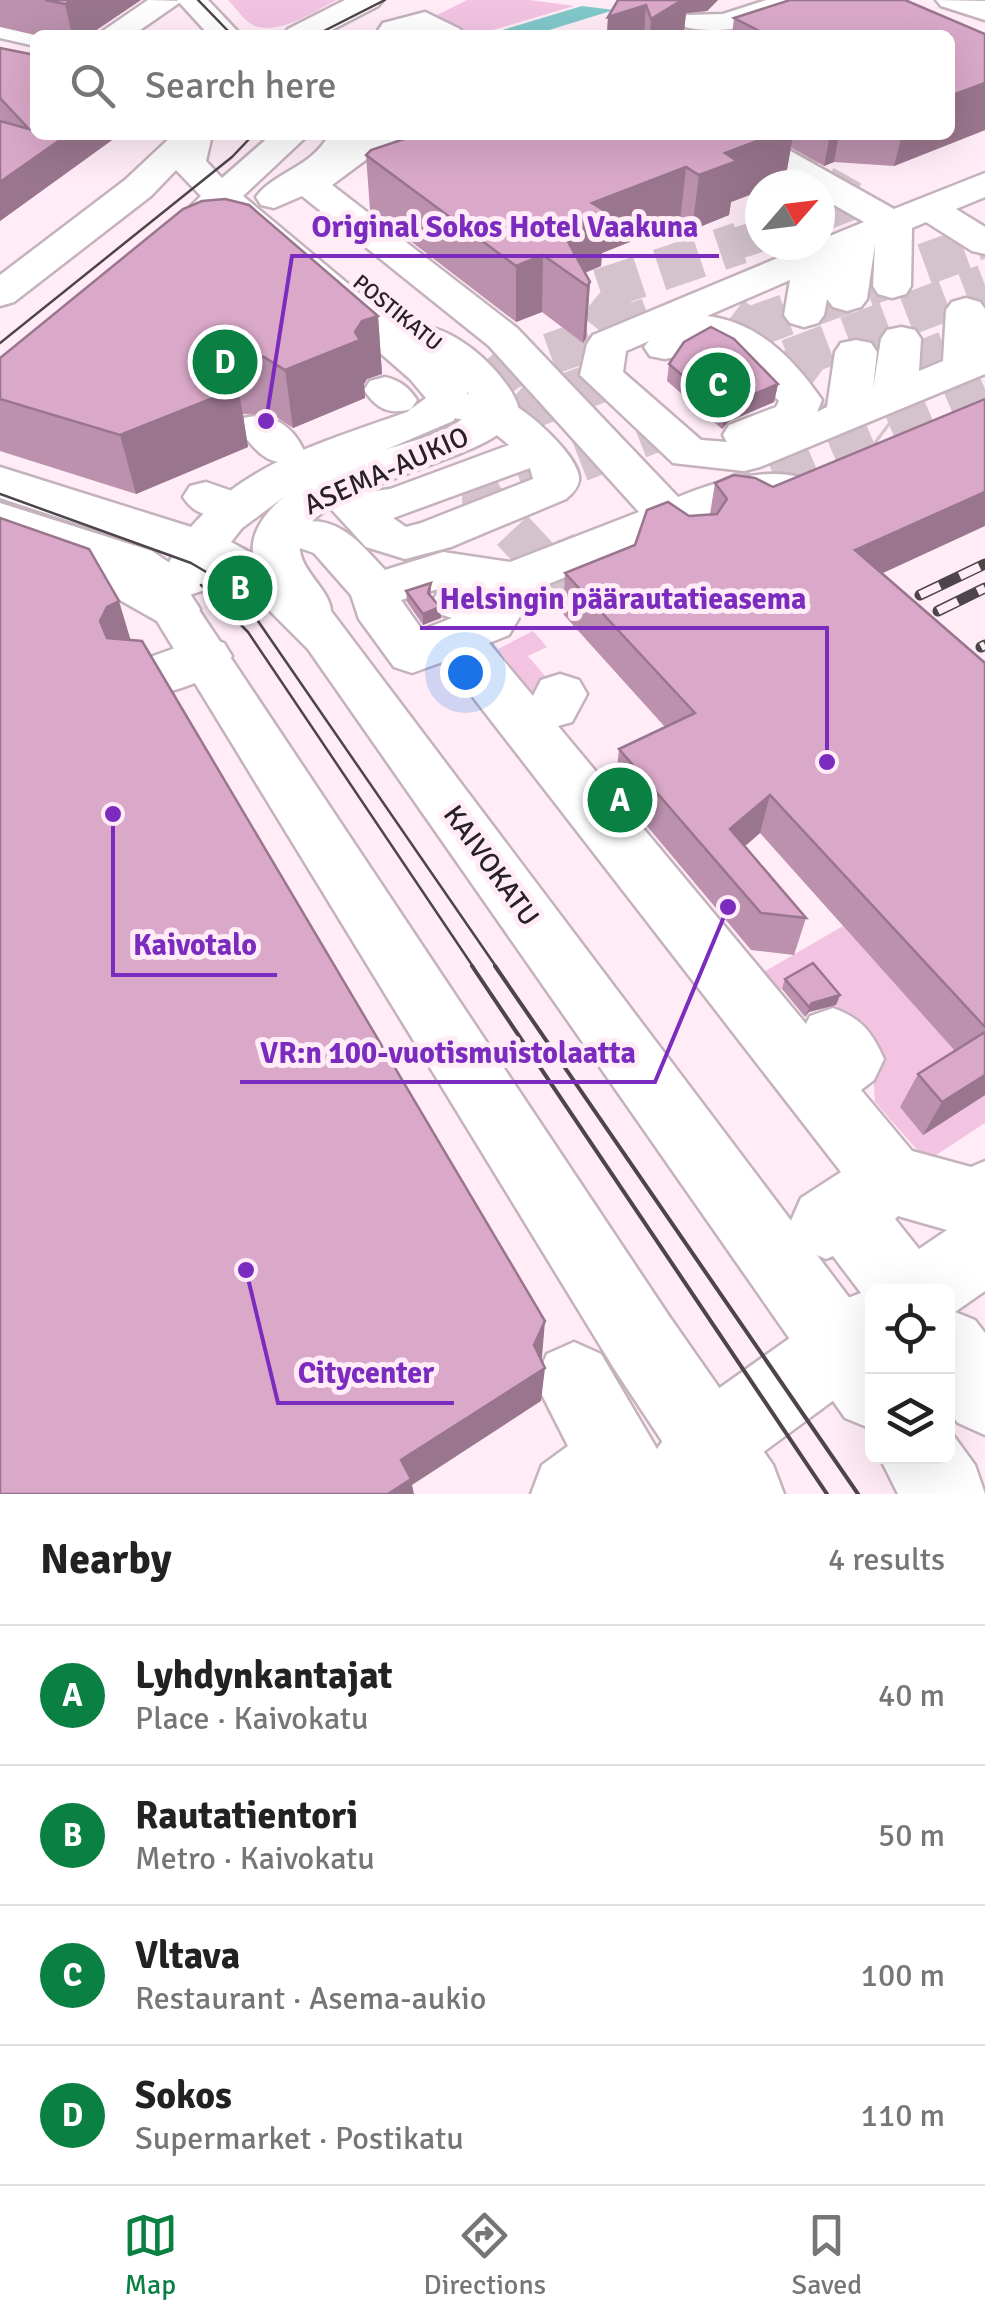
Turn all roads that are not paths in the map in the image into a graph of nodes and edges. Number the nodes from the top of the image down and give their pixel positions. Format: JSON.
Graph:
{"nodes":[{"id":1,"x":192,"y":0,"type":"edge"},
{"id":2,"x":368,"y":0,"type":"edge"},
{"id":3,"x":414,"y":0,"type":"edge"},
{"id":4,"x":785,"y":0,"type":"edge"},
{"id":5,"x":951,"y":0,"type":"edge"},
{"id":6,"x":167,"y":1,"type":"edge"},
{"id":7,"x":985,"y":11,"type":"edge"},
{"id":8,"x":696,"y":20,"type":"dead end"},
{"id":9,"x":808,"y":20,"type":"edge"},
{"id":10,"x":0,"y":29,"type":"edge"},
{"id":11,"x":120,"y":30,"type":"edge"},
{"id":12,"x":221,"y":30,"type":"edge"},
{"id":13,"x":309,"y":30,"type":"edge"},
{"id":14,"x":368,"y":30,"type":"edge"},
{"id":15,"x":394,"y":30,"type":"edge"},
{"id":16,"x":440,"y":30,"type":"edge"},
{"id":17,"x":775,"y":30,"type":"edge"},
{"id":18,"x":30,"y":35,"type":"edge"},
{"id":19,"x":0,"y":52,"type":"edge"},
{"id":20,"x":30,"y":61,"type":"edge"},
{"id":21,"x":189,"y":140,"type":"edge"},
{"id":22,"x":193,"y":140,"type":"edge"},
{"id":23,"x":291,"y":140,"type":"edge"},
{"id":24,"x":344,"y":140,"type":"edge"},
{"id":25,"x":733,"y":144,"type":"edge"},
{"id":26,"x":424,"y":153,"type":"edge"},
{"id":27,"x":758,"y":170,"type":"edge"},
{"id":28,"x":985,"y":184,"type":"edge"},
{"id":29,"x":296,"y":197,"type":"junction"},
{"id":30,"x":985,"y":207,"type":"edge"},
{"id":31,"x":934,"y":222,"type":"junction"},
{"id":32,"x":985,"y":224,"type":"edge"},
{"id":33,"x":985,"y":243,"type":"edge"},
{"id":34,"x":166,"y":245,"type":"edge"},
{"id":35,"x":835,"y":249,"type":"edge"},
{"id":36,"x":809,"y":260,"type":"edge"},
{"id":37,"x":832,"y":260,"type":"edge"},
{"id":38,"x":832,"y":260,"type":"edge"},
{"id":39,"x":832,"y":260,"type":"edge"},
{"id":40,"x":985,"y":266,"type":"edge"},
{"id":41,"x":0,"y":294,"type":"edge"},
{"id":42,"x":825,"y":308,"type":"junction"},
{"id":43,"x":900,"y":337,"type":"junction"},
{"id":44,"x":484,"y":346,"type":"junction"},
{"id":45,"x":584,"y":356,"type":"dead end"},
{"id":46,"x":921,"y":395,"type":"edge"},
{"id":47,"x":446,"y":405,"type":"junction"},
{"id":48,"x":762,"y":425,"type":"joint"},
{"id":49,"x":506,"y":439,"type":"junction"},
{"id":50,"x":323,"y":473,"type":"junction"},
{"id":51,"x":0,"y":482,"type":"edge"},
{"id":52,"x":803,"y":490,"type":"edge"},
{"id":53,"x":207,"y":515,"type":"junction"},
{"id":54,"x":0,"y":518,"type":"edge"},
{"id":55,"x":684,"y":532,"type":"junction"},
{"id":56,"x":311,"y":535,"type":"dead end"},
{"id":57,"x":0,"y":538,"type":"edge"},
{"id":58,"x":517,"y":580,"type":"junction"},
{"id":59,"x":375,"y":591,"type":"junction"},
{"id":60,"x":326,"y":636,"type":"junction"},
{"id":61,"x":432,"y":637,"type":"junction"},
{"id":62,"x":195,"y":639,"type":"junction"},
{"id":63,"x":151,"y":685,"type":"edge"},
{"id":64,"x":854,"y":1205,"type":"junction"},
{"id":65,"x":981,"y":1215,"type":"edge"},
{"id":66,"x":871,"y":1284,"type":"edge"},
{"id":67,"x":918,"y":1284,"type":"edge"},
{"id":68,"x":865,"y":1307,"type":"edge"},
{"id":69,"x":865,"y":1336,"type":"edge"},
{"id":70,"x":574,"y":1380,"type":"dead end"},
{"id":71,"x":962,"y":1403,"type":"edge"},
{"id":72,"x":658,"y":1478,"type":"edge"},
{"id":73,"x":946,"y":1494,"type":"edge"}],
"edges":[{"from":1,"to":12,"type":"main road"},
{"from":2,"to":13,"type":"main road"},
{"from":3,"to":14,"type":"main road"},
{"from":4,"to":8,"type":"main road"},
{"from":5,"to":7,"type":"main road"},
{"from":6,"to":11,"type":"main road"},
{"from":9,"to":17,"type":"main road"},
{"from":10,"to":18,"type":"main road"},
{"from":15,"to":16,"type":"main road"},
{"from":19,"to":20,"type":"main road"},
{"from":21,"to":41,"type":"main road"},
{"from":22,"to":29,"type":"main road","name":"POSTIKATU"},
{"from":23,"to":29,"type":"main road"},
{"from":24,"to":29,"type":"main road"},
{"from":25,"to":27,"type":"main road"},
{"from":26,"to":29,"type":"main road"},
{"from":28,"to":31,"type":"main road"},
{"from":29,"to":34,"type":"main road"},
{"from":29,"to":44,"type":"main road"},
{"from":29,"to":47,"type":"main road","name":"POSTIKATU"},
{"from":29,"to":49,"type":"main road","name":"POSTIKATU"},
{"from":30,"to":32,"type":"main road"},
{"from":31,"to":33,"type":"main road"},
{"from":31,"to":35,"type":"main road"},
{"from":31,"to":40,"type":"main road"},
{"from":36,"to":46,"type":"main road"},
{"from":37,"to":42,"type":"main road"},
{"from":38,"to":42,"type":"main road"},
{"from":39,"to":42,"type":"main road"},
{"from":43,"to":46,"type":"main road"},
{"from":43,"to":46,"type":"main road"},
{"from":43,"to":46,"type":"main road"},
{"from":44,"to":45,"type":"main road"},
{"from":44,"to":55,"type":"main road"},
{"from":47,"to":49,"type":"main road"},
{"from":47,"to":50,"type":"main road","name":"ASEMA-AUKIO"},
{"from":48,"to":48,"type":"main road"},
{"from":49,"to":50,"type":"main road"},
{"from":50,"to":53,"type":"main road","name":"ASEMA-AUKIO"},
{"from":50,"to":60,"type":"main road","name":"ASEMA-AUKIO"},
{"from":51,"to":53,"type":"main road","name":"KAIVOKATU"},
{"from":52,"to":55,"type":"main road"},
{"from":53,"to":60,"type":"main road","name":"KAIVOKATU"},
{"from":53,"to":62,"type":"main road","name":"ASEMA-AUKIO"},
{"from":54,"to":62,"type":"main road"},
{"from":55,"to":58,"type":"main road"},
{"from":56,"to":59,"type":"main road"},
{"from":57,"to":62,"type":"main road"},
{"from":58,"to":59,"type":"main road"},
{"from":58,"to":61,"type":"main road"},
{"from":59,"to":61,"type":"main road"},
{"from":60,"to":68,"type":"main road","name":"KAIVOKATU"},
{"from":61,"to":64,"type":"main road"},
{"from":62,"to":63,"type":"main road"},
{"from":62,"to":72,"type":"main road"},
{"from":64,"to":65,"type":"main road"},
{"from":64,"to":66,"type":"main road"},
{"from":65,"to":67,"type":"main road"},
{"from":69,"to":72,"type":"main road"},
{"from":70,"to":72,"type":"main road"},
{"from":71,"to":73,"type":"main road"}]}
